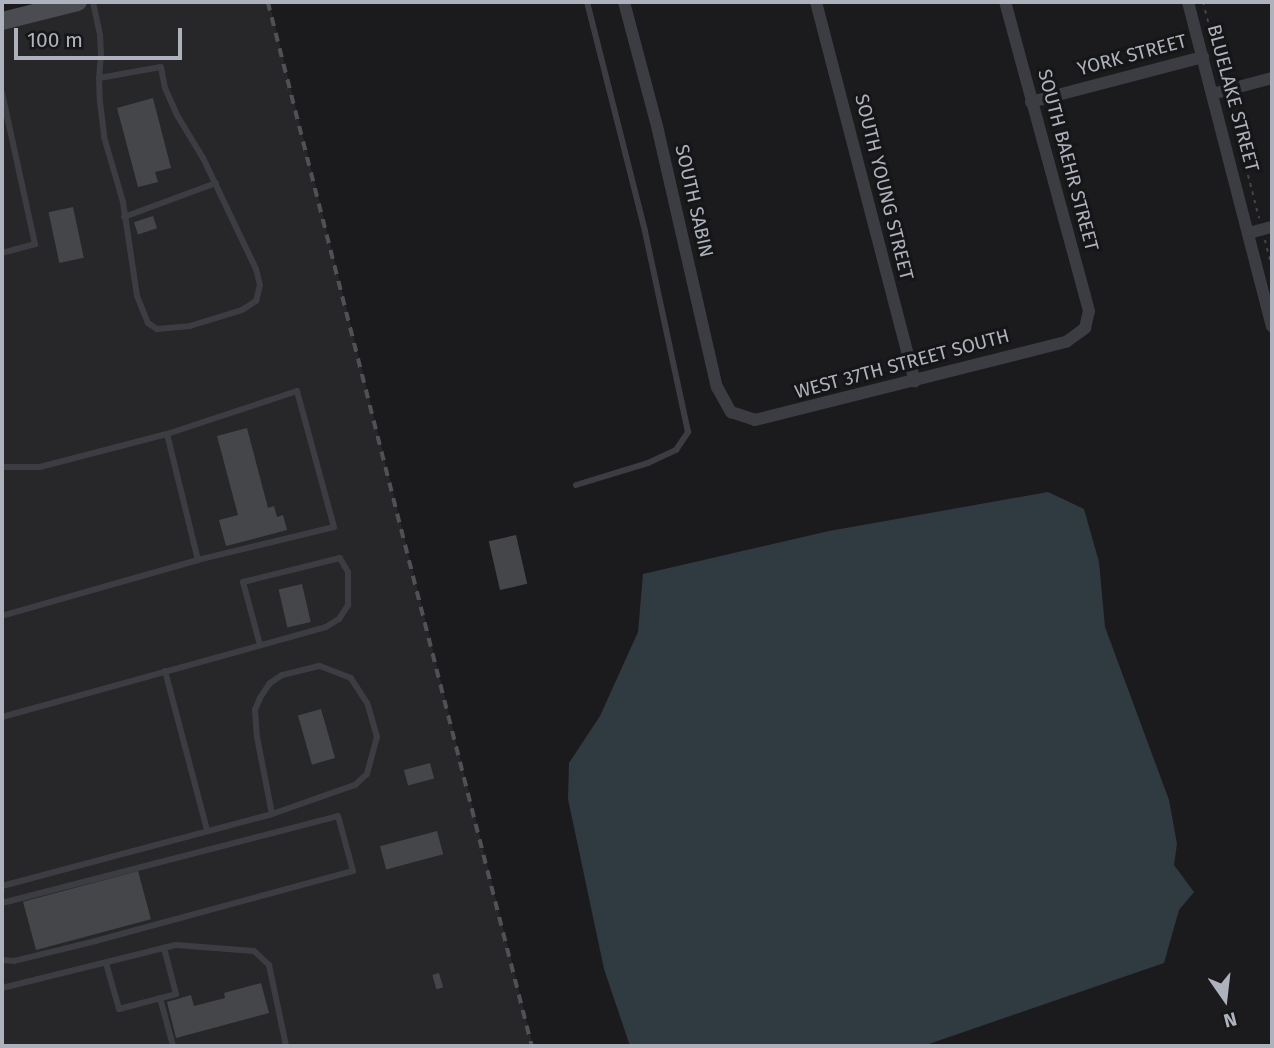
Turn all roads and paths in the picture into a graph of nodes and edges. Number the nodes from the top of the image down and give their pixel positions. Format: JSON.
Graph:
{"nodes":[{"id":1,"x":77,"y":2,"type":"edge"},
{"id":2,"x":93,"y":2,"type":"edge"},
{"id":3,"x":587,"y":2,"type":"edge"},
{"id":4,"x":624,"y":2,"type":"edge"},
{"id":5,"x":816,"y":2,"type":"edge"},
{"id":6,"x":1005,"y":2,"type":"edge"},
{"id":7,"x":1188,"y":2,"type":"edge"},
{"id":8,"x":1203,"y":2,"type":"edge"},
{"id":9,"x":2,"y":21,"type":"edge"},
{"id":10,"x":1203,"y":57,"type":"junction"},
{"id":11,"x":99,"y":78,"type":"junction"},
{"id":12,"x":1272,"y":78,"type":"edge"},
{"id":13,"x":1226,"y":90,"type":"junction"},
{"id":14,"x":2,"y":93,"type":"edge"},
{"id":15,"x":1212,"y":94,"type":"junction"},
{"id":16,"x":1031,"y":102,"type":"junction"},
{"id":17,"x":215,"y":183,"type":"junction"},
{"id":18,"x":124,"y":217,"type":"junction"},
{"id":19,"x":1267,"y":229,"type":"edge"},
{"id":20,"x":1248,"y":233,"type":"junction"},
{"id":21,"x":2,"y":253,"type":"edge"},
{"id":22,"x":1272,"y":269,"type":"edge"},
{"id":23,"x":1272,"y":326,"type":"edge"},
{"id":24,"x":1084,"y":328,"type":"joint"},
{"id":25,"x":915,"y":381,"type":"junction"},
{"id":26,"x":726,"y":408,"type":"joint"},
{"id":27,"x":167,"y":434,"type":"junction"},
{"id":28,"x":2,"y":467,"type":"edge"},
{"id":29,"x":576,"y":485,"type":"dead end"},
{"id":30,"x":198,"y":560,"type":"junction"},
{"id":31,"x":2,"y":616,"type":"edge"},
{"id":32,"x":260,"y":645,"type":"junction"},
{"id":33,"x":166,"y":671,"type":"junction"},
{"id":34,"x":2,"y":717,"type":"edge"},
{"id":35,"x":272,"y":814,"type":"junction"},
{"id":36,"x":207,"y":830,"type":"junction"},
{"id":37,"x":2,"y":886,"type":"edge"},
{"id":38,"x":2,"y":903,"type":"edge"},
{"id":39,"x":164,"y":948,"type":"junction"},
{"id":40,"x":2,"y":960,"type":"edge"},
{"id":41,"x":106,"y":962,"type":"junction"},
{"id":42,"x":2,"y":988,"type":"edge"},
{"id":43,"x":160,"y":998,"type":"junction"},
{"id":44,"x":173,"y":1046,"type":"edge"},
{"id":45,"x":286,"y":1046,"type":"edge"}],
"edges":[{"from":1,"to":9,"type":"street"},
{"from":2,"to":11,"type":"lane"},
{"from":3,"to":29,"type":"lane"},
{"from":4,"to":26,"type":"street","name":"SOUTH SABIN"},
{"from":5,"to":25,"type":"street","name":"SOUTH YOUNG STREET"},
{"from":6,"to":16,"type":"street","name":"SOUTH BAEHR STREET"},
{"from":7,"to":10,"type":"street","name":"BLUELAKE STREET"},
{"from":8,"to":13,"type":"path"},
{"from":10,"to":15,"type":"street","name":"BLUELAKE STREET"},
{"from":10,"to":16,"type":"street","name":"YORK STREET"},
{"from":11,"to":17,"type":"lane"},
{"from":11,"to":18,"type":"lane"},
{"from":12,"to":13,"type":"street"},
{"from":13,"to":15,"type":"street"},
{"from":13,"to":19,"type":"path"},
{"from":14,"to":21,"type":"lane"},
{"from":15,"to":20,"type":"street","name":"BLUELAKE STREET"},
{"from":16,"to":24,"type":"street","name":"SOUTH BAEHR STREET"},
{"from":17,"to":18,"type":"lane"},
{"from":17,"to":18,"type":"lane"},
{"from":19,"to":20,"type":"street"},
{"from":19,"to":22,"type":"path"},
{"from":20,"to":23,"type":"street","name":"BLUELAKE STREET"},
{"from":24,"to":25,"type":"street","name":"WEST 37TH STREET SOUTH"},
{"from":25,"to":26,"type":"street","name":"WEST 37TH STREET SOUTH"},
{"from":27,"to":28,"type":"lane"},
{"from":27,"to":30,"type":"lane"},
{"from":27,"to":30,"type":"lane"},
{"from":30,"to":31,"type":"lane"},
{"from":32,"to":32,"type":"lane"},
{"from":32,"to":33,"type":"lane"},
{"from":33,"to":34,"type":"lane"},
{"from":33,"to":36,"type":"lane"},
{"from":35,"to":35,"type":"lane"},
{"from":35,"to":36,"type":"lane"},
{"from":36,"to":37,"type":"lane"},
{"from":38,"to":40,"type":"lane"},
{"from":39,"to":41,"type":"lane"},
{"from":39,"to":43,"type":"lane"},
{"from":39,"to":45,"type":"lane"},
{"from":41,"to":42,"type":"lane"},
{"from":41,"to":43,"type":"lane"},
{"from":43,"to":44,"type":"lane"}]}
